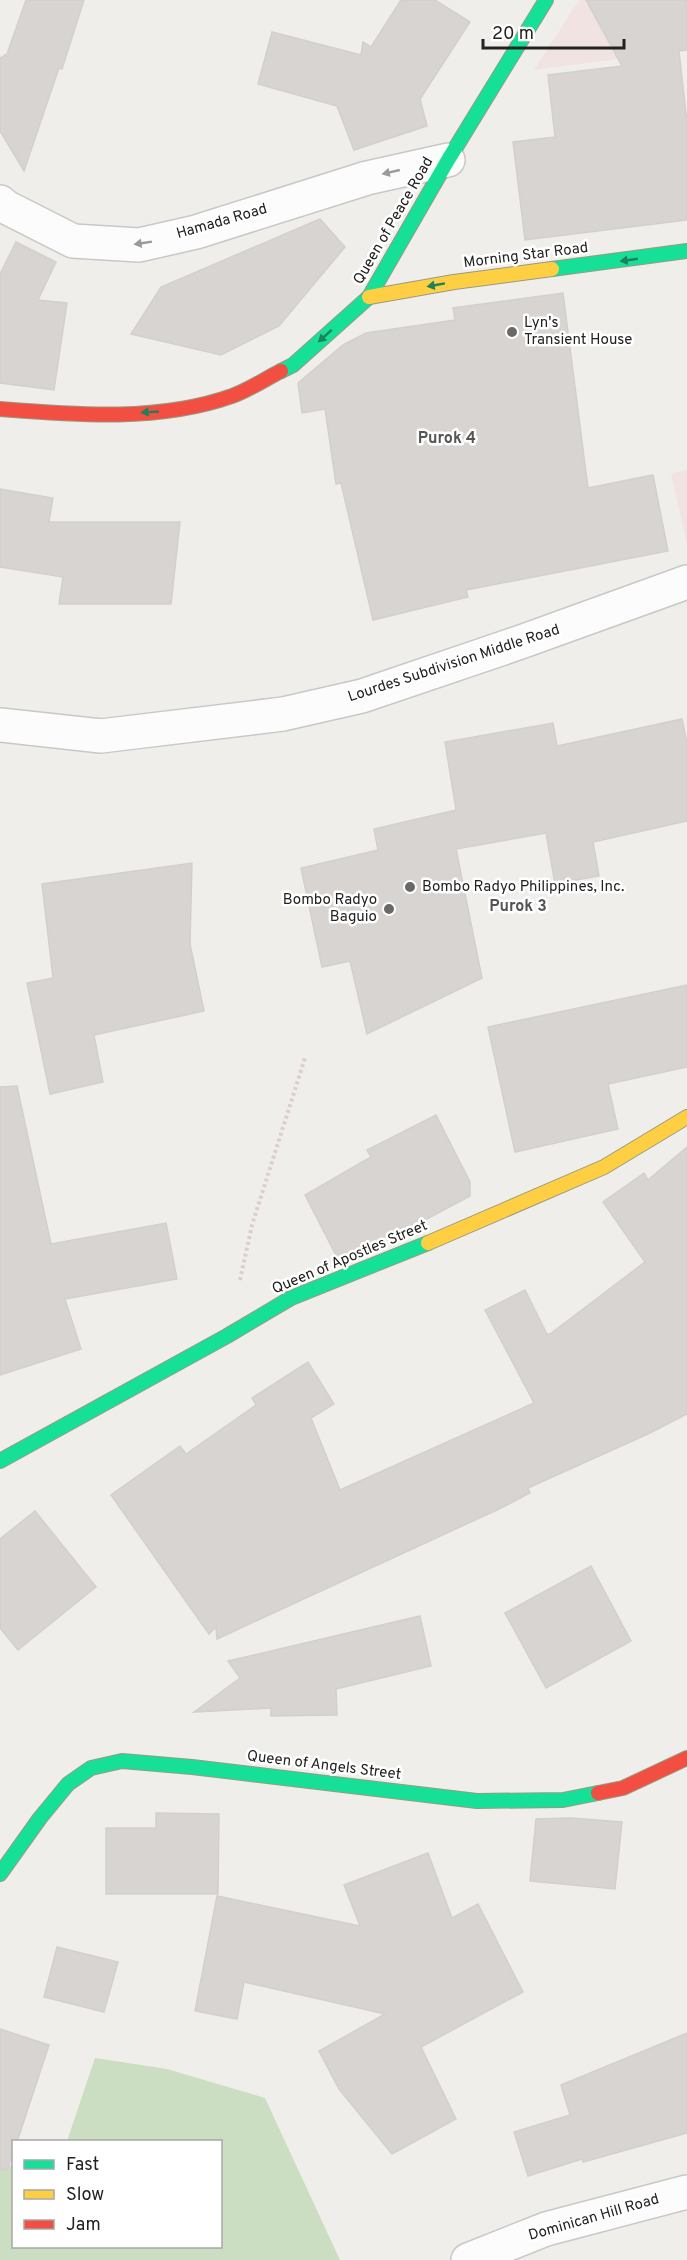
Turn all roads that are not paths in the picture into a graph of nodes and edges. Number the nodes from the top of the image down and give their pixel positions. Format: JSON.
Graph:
{"nodes":[{"id":1,"x":546,"y":0,"type":"edge"},
{"id":2,"x":448,"y":159,"type":"junction"},
{"id":3,"x":0,"y":202,"type":"edge"},
{"id":4,"x":687,"y":251,"type":"edge"},
{"id":5,"x":369,"y":297,"type":"junction"},
{"id":6,"x":0,"y":409,"type":"edge"},
{"id":7,"x":687,"y":582,"type":"edge"},
{"id":8,"x":0,"y":725,"type":"edge"},
{"id":9,"x":687,"y":1117,"type":"edge"},
{"id":10,"x":0,"y":1461,"type":"edge"},
{"id":11,"x":687,"y":1758,"type":"edge"},
{"id":12,"x":0,"y":1874,"type":"edge"},
{"id":13,"x":687,"y":2192,"type":"edge"},
{"id":14,"x":468,"y":2260,"type":"edge"}],
"edges":[{"from":1,"to":2,"type":"street","name":"Queen of Peace Road"},
{"from":2,"to":3,"type":"street","name":"Hamada Road","one_way":true},
{"from":2,"to":5,"type":"street","name":"Queen of Peace Road"},
{"from":4,"to":5,"type":"street","name":"Morning Star Road","one_way":true},
{"from":5,"to":6,"type":"street","name":"Queen of Peace Road","one_way":true},
{"from":7,"to":8,"type":"street","name":"Lourdes Subdivision Middle Road"},
{"from":9,"to":10,"type":"street","name":"Queen of Apostles Street"},
{"from":11,"to":12,"type":"street","name":"Queen of Angels Street"},
{"from":13,"to":14,"type":"street","name":"Dominican Hill Road"}]}
